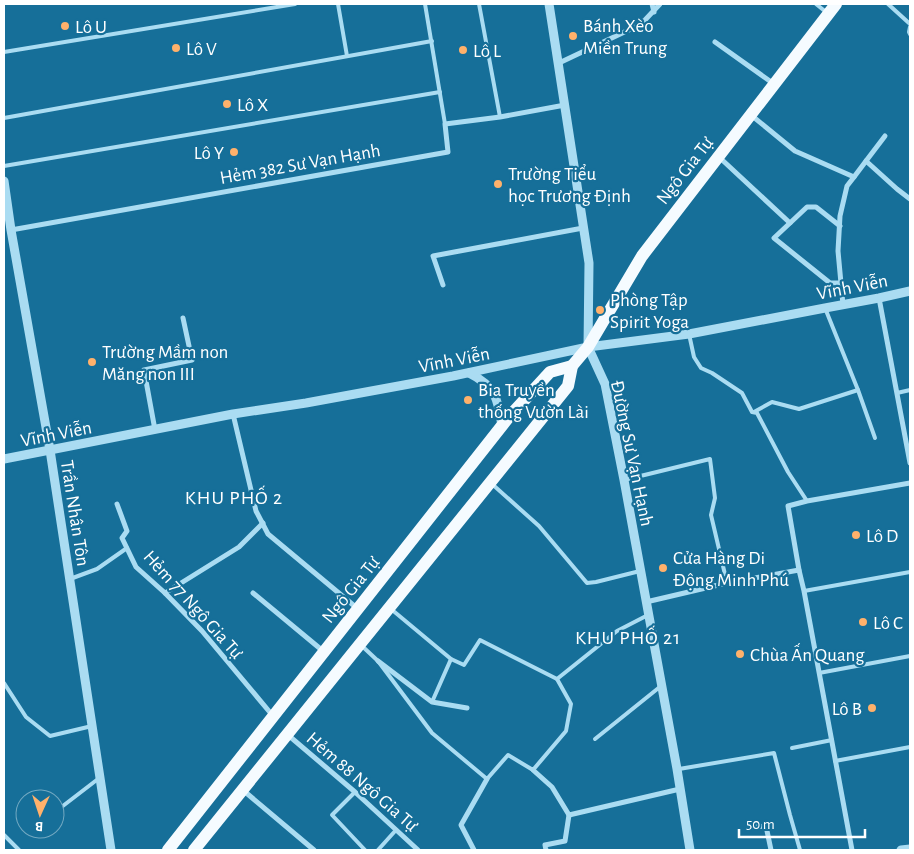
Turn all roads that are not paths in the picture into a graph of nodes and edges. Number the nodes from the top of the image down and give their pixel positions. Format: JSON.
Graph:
{"nodes":[{"id":1,"x":296,"y":4,"type":"edge"},
{"id":2,"x":338,"y":4,"type":"edge"},
{"id":3,"x":425,"y":4,"type":"edge"},
{"id":4,"x":480,"y":4,"type":"edge"},
{"id":5,"x":549,"y":4,"type":"edge"},
{"id":6,"x":652,"y":4,"type":"edge"},
{"id":7,"x":660,"y":4,"type":"edge"},
{"id":8,"x":816,"y":4,"type":"edge"},
{"id":9,"x":888,"y":4,"type":"edge"},
{"id":10,"x":832,"y":9,"type":"edge"},
{"id":11,"x":654,"y":12,"type":"junction"},
{"id":12,"x":910,"y":25,"type":"edge"},
{"id":13,"x":910,"y":34,"type":"edge"},
{"id":14,"x":432,"y":41,"type":"junction"},
{"id":15,"x":715,"y":42,"type":"dead end"},
{"id":16,"x":4,"y":52,"type":"edge"},
{"id":17,"x":347,"y":56,"type":"junction"},
{"id":18,"x":559,"y":63,"type":"junction"},
{"id":19,"x":774,"y":84,"type":"junction"},
{"id":20,"x":440,"y":92,"type":"junction"},
{"id":21,"x":565,"y":105,"type":"junction"},
{"id":22,"x":751,"y":115,"type":"junction"},
{"id":23,"x":500,"y":117,"type":"junction"},
{"id":24,"x":4,"y":118,"type":"edge"},
{"id":25,"x":445,"y":124,"type":"junction"},
{"id":26,"x":885,"y":136,"type":"dead end"},
{"id":27,"x":718,"y":157,"type":"junction"},
{"id":28,"x":866,"y":161,"type":"junction"},
{"id":29,"x":4,"y":166,"type":"edge"},
{"id":30,"x":854,"y":177,"type":"junction"},
{"id":31,"x":4,"y":181,"type":"edge"},
{"id":32,"x":910,"y":199,"type":"edge"},
{"id":33,"x":790,"y":223,"type":"junction"},
{"id":34,"x":840,"y":226,"type":"junction"},
{"id":35,"x":583,"y":228,"type":"junction"},
{"id":36,"x":11,"y":230,"type":"junction"},
{"id":37,"x":842,"y":282,"type":"junction"},
{"id":38,"x":443,"y":285,"type":"dead end"},
{"id":39,"x":910,"y":291,"type":"edge"},
{"id":40,"x":879,"y":298,"type":"junction"},
{"id":41,"x":843,"y":305,"type":"junction"},
{"id":42,"x":825,"y":308,"type":"junction"},
{"id":43,"x":183,"y":318,"type":"dead end"},
{"id":44,"x":689,"y":334,"type":"junction"},
{"id":45,"x":588,"y":347,"type":"junction"},
{"id":46,"x":572,"y":366,"type":"junction"},
{"id":47,"x":469,"y":373,"type":"junction"},
{"id":48,"x":858,"y":390,"type":"junction"},
{"id":49,"x":910,"y":390,"type":"edge"},
{"id":50,"x":897,"y":393,"type":"junction"},
{"id":51,"x":752,"y":412,"type":"junction"},
{"id":52,"x":233,"y":414,"type":"junction"},
{"id":53,"x":502,"y":426,"type":"junction"},
{"id":54,"x":155,"y":430,"type":"junction"},
{"id":55,"x":875,"y":438,"type":"dead end"},
{"id":56,"x":50,"y":450,"type":"junction"},
{"id":57,"x":4,"y":459,"type":"edge"},
{"id":58,"x":910,"y":463,"type":"edge"},
{"id":59,"x":624,"y":480,"type":"junction"},
{"id":60,"x":491,"y":482,"type":"junction"},
{"id":61,"x":910,"y":483,"type":"edge"},
{"id":62,"x":807,"y":501,"type":"junction"},
{"id":63,"x":117,"y":504,"type":"dead end"},
{"id":64,"x":263,"y":523,"type":"junction"},
{"id":65,"x":127,"y":548,"type":"junction"},
{"id":66,"x":799,"y":570,"type":"junction"},
{"id":67,"x":640,"y":571,"type":"junction"},
{"id":68,"x":910,"y":572,"type":"edge"},
{"id":69,"x":70,"y":579,"type":"junction"},
{"id":70,"x":727,"y":583,"type":"junction"},
{"id":71,"x":804,"y":592,"type":"junction"},
{"id":72,"x":165,"y":593,"type":"junction"},
{"id":73,"x":254,"y":593,"type":"dead end"},
{"id":74,"x":646,"y":602,"type":"junction"},
{"id":75,"x":390,"y":608,"type":"junction"},
{"id":76,"x":359,"y":609,"type":"junction"},
{"id":77,"x":649,"y":615,"type":"junction"},
{"id":78,"x":360,"y":644,"type":"junction"},
{"id":79,"x":324,"y":651,"type":"junction"},
{"id":80,"x":910,"y":656,"type":"edge"},
{"id":81,"x":451,"y":659,"type":"junction"},
{"id":82,"x":378,"y":661,"type":"junction"},
{"id":83,"x":819,"y":672,"type":"junction"},
{"id":84,"x":558,"y":679,"type":"junction"},
{"id":85,"x":4,"y":683,"type":"edge"},
{"id":86,"x":662,"y":686,"type":"junction"},
{"id":87,"x":432,"y":702,"type":"junction"},
{"id":88,"x":467,"y":708,"type":"dead end"},
{"id":89,"x":273,"y":716,"type":"junction"},
{"id":90,"x":92,"y":726,"type":"junction"},
{"id":91,"x":288,"y":734,"type":"junction"},
{"id":92,"x":595,"y":739,"type":"dead end"},
{"id":93,"x":832,"y":740,"type":"junction"},
{"id":94,"x":910,"y":747,"type":"edge"},
{"id":95,"x":792,"y":748,"type":"dead end"},
{"id":96,"x":836,"y":761,"type":"junction"},
{"id":97,"x":677,"y":769,"type":"junction"},
{"id":98,"x":533,"y":770,"type":"junction"},
{"id":99,"x":100,"y":778,"type":"junction"},
{"id":100,"x":487,"y":778,"type":"junction"},
{"id":101,"x":680,"y":789,"type":"junction"},
{"id":102,"x":243,"y":790,"type":"junction"},
{"id":103,"x":355,"y":792,"type":"junction"},
{"id":104,"x":65,"y":804,"type":"edge"},
{"id":105,"x":569,"y":815,"type":"junction"},
{"id":106,"x":752,"y":827,"type":"dead end"},
{"id":107,"x":396,"y":830,"type":"junction"},
{"id":108,"x":4,"y":835,"type":"edge"},
{"id":109,"x":910,"y":848,"type":"edge"},
{"id":110,"x":17,"y":849,"type":"edge"},
{"id":111,"x":111,"y":850,"type":"edge"},
{"id":112,"x":168,"y":850,"type":"edge"},
{"id":113,"x":194,"y":850,"type":"edge"},
{"id":114,"x":314,"y":850,"type":"edge"},
{"id":115,"x":365,"y":850,"type":"edge"},
{"id":116,"x":378,"y":850,"type":"edge"},
{"id":117,"x":418,"y":850,"type":"edge"},
{"id":118,"x":473,"y":850,"type":"edge"},
{"id":119,"x":546,"y":850,"type":"edge"},
{"id":120,"x":690,"y":850,"type":"edge"},
{"id":121,"x":771,"y":850,"type":"edge"},
{"id":122,"x":800,"y":850,"type":"edge"},
{"id":123,"x":852,"y":850,"type":"edge"},
{"id":124,"x":901,"y":850,"type":"edge"}],
"edges":[{"from":1,"to":16,"type":"lane"},
{"from":2,"to":17,"type":"lane"},
{"from":3,"to":14,"type":"lane"},
{"from":4,"to":23,"type":"lane"},
{"from":5,"to":18,"type":"street","name":"Đường Sư Vạn Hạnh"},
{"from":6,"to":11,"type":"street"},
{"from":7,"to":11,"type":"street"},
{"from":8,"to":10,"type":"lane"},
{"from":9,"to":12,"type":"lane"},
{"from":10,"to":19,"type":"main road","name":"Ngô Gia Tự"},
{"from":11,"to":18,"type":"street"},
{"from":12,"to":13,"type":"lane"},
{"from":14,"to":17,"type":"lane"},
{"from":14,"to":20,"type":"lane"},
{"from":15,"to":19,"type":"street"},
{"from":17,"to":24,"type":"lane"},
{"from":18,"to":21,"type":"street","name":"Đường Sư Vạn Hạnh"},
{"from":19,"to":22,"type":"main road","name":"Ngô Gia Tự"},
{"from":20,"to":25,"type":"lane"},
{"from":20,"to":29,"type":"lane"},
{"from":21,"to":23,"type":"street"},
{"from":21,"to":35,"type":"street","name":"Đường Sư Vạn Hạnh"},
{"from":22,"to":27,"type":"main road","name":"Ngô Gia Tự"},
{"from":22,"to":30,"type":"street"},
{"from":23,"to":25,"type":"street"},
{"from":25,"to":36,"type":"street","name":"Hẻm 382 Sư Vạn Hạnh"},
{"from":26,"to":28,"type":"street"},
{"from":27,"to":33,"type":"street"},
{"from":27,"to":45,"type":"main road","name":"Ngô Gia Tự"},
{"from":28,"to":30,"type":"street"},
{"from":28,"to":32,"type":"street"},
{"from":30,"to":34,"type":"street"},
{"from":31,"to":36,"type":"street","name":"Trần Nhân Tôn"},
{"from":33,"to":34,"type":"street"},
{"from":33,"to":37,"type":"street"},
{"from":34,"to":37,"type":"street"},
{"from":35,"to":38,"type":"street"},
{"from":35,"to":45,"type":"street","name":"Đường Sư Vạn Hạnh"},
{"from":36,"to":56,"type":"street","name":"Trần Nhân Tôn"},
{"from":37,"to":41,"type":"street"},
{"from":39,"to":40,"type":"street","name":"Vĩnh Viễn"},
{"from":40,"to":41,"type":"street","name":"Vĩnh Viễn"},
{"from":40,"to":50,"type":"street"},
{"from":41,"to":42,"type":"street","name":"Vĩnh Viễn"},
{"from":42,"to":44,"type":"street","name":"Vĩnh Viễn"},
{"from":42,"to":48,"type":"lane"},
{"from":43,"to":54,"type":"street"},
{"from":44,"to":45,"type":"street","name":"Vĩnh Viễn"},
{"from":44,"to":51,"type":"lane"},
{"from":45,"to":46,"type":"main road","name":"Ngô Gia Tự"},
{"from":45,"to":47,"type":"street","name":"Vĩnh Viễn"},
{"from":45,"to":59,"type":"street","name":"Đường Sư Vạn Hạnh"},
{"from":46,"to":53,"type":"main road","name":"Ngô Gia Tự"},
{"from":46,"to":60,"type":"main road","name":"Ngô Gia Tự"},
{"from":47,"to":52,"type":"street","name":"Vĩnh Viễn"},
{"from":47,"to":53,"type":"street"},
{"from":48,"to":51,"type":"lane"},
{"from":48,"to":55,"type":"lane"},
{"from":49,"to":50,"type":"lane"},
{"from":50,"to":58,"type":"street"},
{"from":51,"to":62,"type":"lane"},
{"from":52,"to":54,"type":"street","name":"Vĩnh Viễn"},
{"from":52,"to":64,"type":"street"},
{"from":53,"to":76,"type":"main road","name":"Ngô Gia Tự"},
{"from":54,"to":56,"type":"street","name":"Vĩnh Viễn"},
{"from":56,"to":57,"type":"street","name":"Vĩnh Viễn"},
{"from":56,"to":69,"type":"street","name":"Trần Nhân Tôn"},
{"from":59,"to":67,"type":"street","name":"Đường Sư Vạn Hạnh"},
{"from":59,"to":70,"type":"lane"},
{"from":60,"to":67,"type":"lane"},
{"from":60,"to":75,"type":"main road","name":"Ngô Gia Tự"},
{"from":61,"to":62,"type":"street"},
{"from":62,"to":66,"type":"street"},
{"from":63,"to":65,"type":"street","name":"Hẻm 77 Ngô Gia Tự"},
{"from":64,"to":72,"type":"street"},
{"from":64,"to":76,"type":"street"},
{"from":65,"to":69,"type":"lane"},
{"from":65,"to":72,"type":"street","name":"Hẻm 77 Ngô Gia Tự"},
{"from":66,"to":70,"type":"street"},
{"from":66,"to":71,"type":"street"},
{"from":67,"to":74,"type":"street","name":"Đường Sư Vạn Hạnh"},
{"from":68,"to":71,"type":"lane"},
{"from":69,"to":90,"type":"street","name":"Trần Nhân Tôn"},
{"from":70,"to":74,"type":"street"},
{"from":71,"to":83,"type":"street"},
{"from":72,"to":89,"type":"street","name":"Hẻm 77 Ngô Gia Tự"},
{"from":73,"to":79,"type":"street"},
{"from":74,"to":77,"type":"street","name":"Đường Sư Vạn Hạnh"},
{"from":75,"to":78,"type":"main road","name":"Ngô Gia Tự"},
{"from":75,"to":81,"type":"lane"},
{"from":76,"to":79,"type":"main road","name":"Ngô Gia Tự"},
{"from":77,"to":84,"type":"lane"},
{"from":77,"to":86,"type":"street","name":"Đường Sư Vạn Hạnh"},
{"from":78,"to":82,"type":"lane"},
{"from":78,"to":91,"type":"main road","name":"Ngô Gia Tự"},
{"from":79,"to":89,"type":"main road","name":"Ngô Gia Tự"},
{"from":80,"to":83,"type":"lane"},
{"from":81,"to":84,"type":"lane"},
{"from":81,"to":87,"type":"lane"},
{"from":82,"to":87,"type":"street"},
{"from":82,"to":100,"type":"lane"},
{"from":83,"to":93,"type":"street"},
{"from":84,"to":98,"type":"lane"},
{"from":85,"to":90,"type":"lane"},
{"from":86,"to":92,"type":"lane"},
{"from":86,"to":97,"type":"street","name":"Đường Sư Vạn Hạnh"},
{"from":87,"to":88,"type":"street"},
{"from":89,"to":112,"type":"main road","name":"Ngô Gia Tự"},
{"from":90,"to":99,"type":"street","name":"Trần Nhân Tôn"},
{"from":91,"to":102,"type":"main road","name":"Ngô Gia Tự"},
{"from":91,"to":103,"type":"street","name":"Hẻm 88 Ngô Gia Tự"},
{"from":93,"to":95,"type":"lane"},
{"from":93,"to":96,"type":"street"},
{"from":94,"to":96,"type":"lane"},
{"from":96,"to":123,"type":"street"},
{"from":97,"to":101,"type":"street","name":"Đường Sư Vạn Hạnh"},
{"from":97,"to":122,"type":"lane"},
{"from":98,"to":100,"type":"lane"},
{"from":98,"to":105,"type":"street"},
{"from":99,"to":104,"type":"lane"},
{"from":99,"to":111,"type":"street","name":"Trần Nhân Tôn"},
{"from":100,"to":118,"type":"street"},
{"from":101,"to":105,"type":"street"},
{"from":101,"to":120,"type":"street","name":"Đường Sư Vạn Hạnh"},
{"from":102,"to":113,"type":"main road","name":"Ngô Gia Tự"},
{"from":102,"to":114,"type":"street"},
{"from":103,"to":107,"type":"street","name":"Hẻm 88 Ngô Gia Tự"},
{"from":103,"to":115,"type":"lane"},
{"from":105,"to":119,"type":"street"},
{"from":106,"to":121,"type":"street"},
{"from":107,"to":116,"type":"lane"},
{"from":107,"to":117,"type":"street","name":"Hẻm 88 Ngô Gia Tự"},
{"from":108,"to":110,"type":"lane"},
{"from":109,"to":124,"type":"street"}]}
